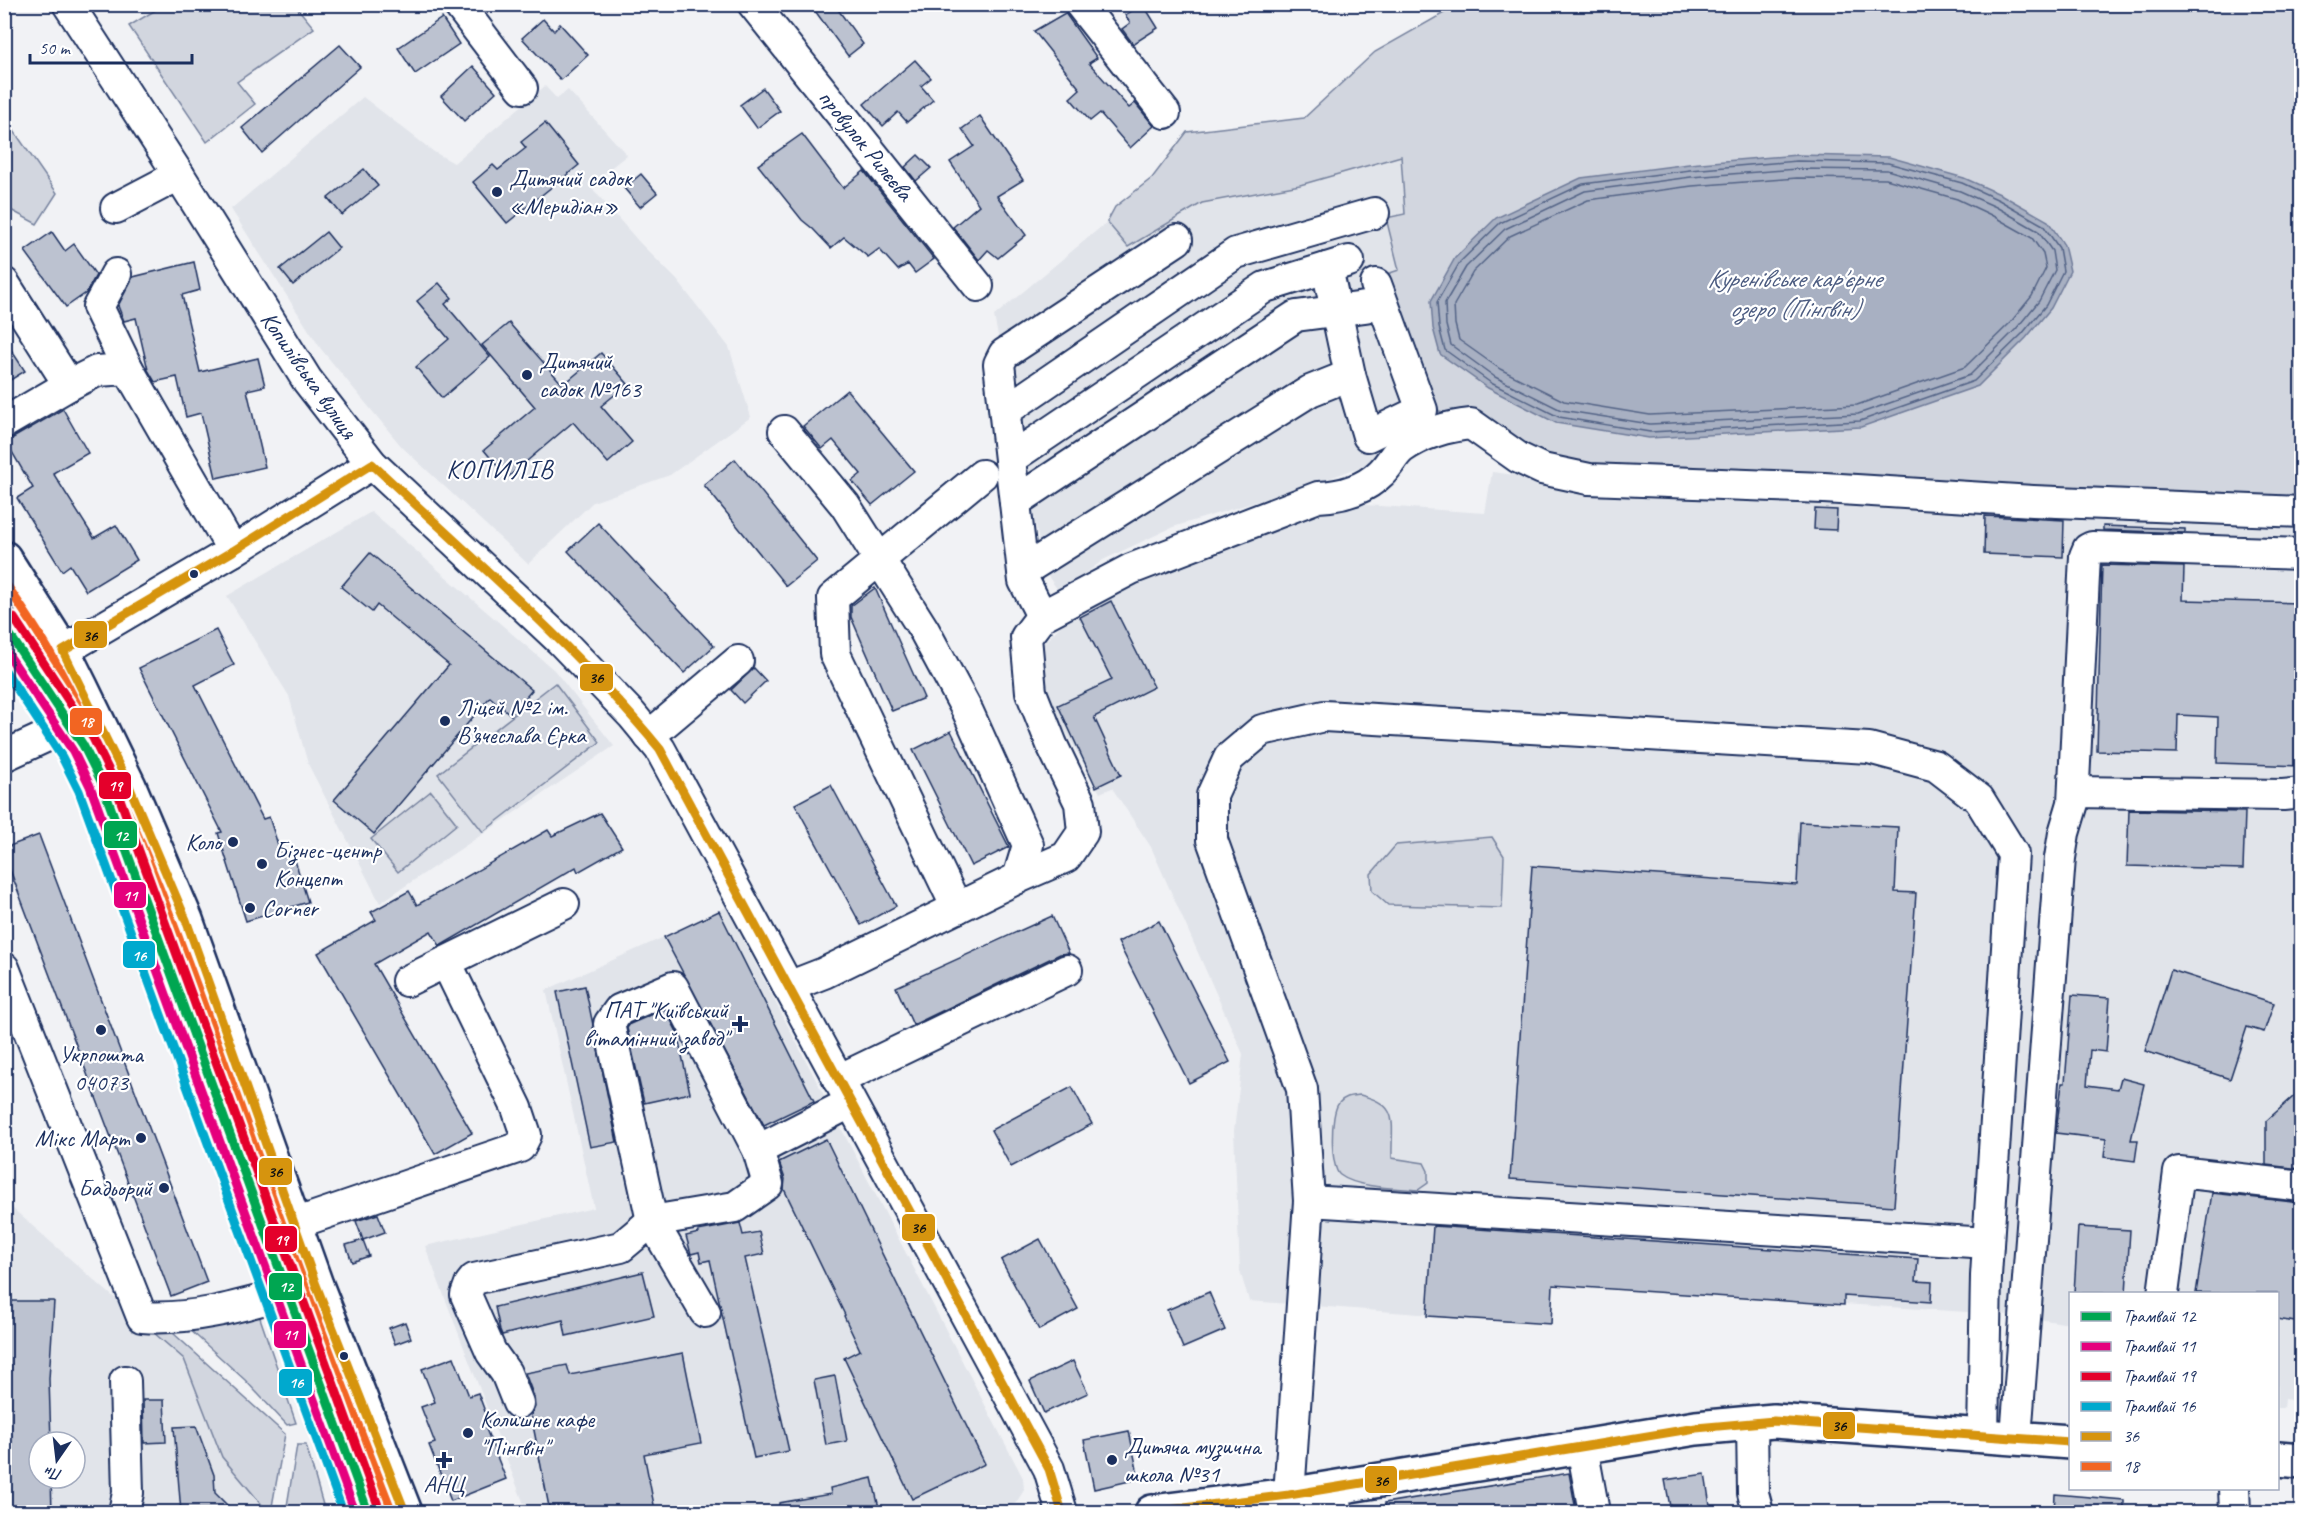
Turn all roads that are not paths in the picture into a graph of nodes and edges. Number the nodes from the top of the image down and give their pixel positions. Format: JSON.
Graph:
{"nodes":[{"id":1,"x":68,"y":4,"type":"edge"},
{"id":2,"x":458,"y":4,"type":"edge"},
{"id":3,"x":753,"y":4,"type":"edge"},
{"id":4,"x":1080,"y":4,"type":"edge"},
{"id":5,"x":522,"y":88,"type":"dead end"},
{"id":6,"x":1165,"y":113,"type":"dead end"},
{"id":7,"x":179,"y":176,"type":"junction"},
{"id":8,"x":116,"y":208,"type":"dead end"},
{"id":9,"x":1374,"y":213,"type":"dead end"},
{"id":10,"x":1178,"y":240,"type":"dead end"},
{"id":11,"x":116,"y":274,"type":"dead end"},
{"id":12,"x":4,"y":283,"type":"edge"},
{"id":13,"x":978,"y":286,"type":"dead end"},
{"id":14,"x":1335,"y":312,"type":"junction"},
{"id":15,"x":128,"y":369,"type":"junction"},
{"id":16,"x":1350,"y":375,"type":"junction"},
{"id":17,"x":69,"y":385,"type":"junction"},
{"id":18,"x":1005,"y":411,"type":"junction"},
{"id":19,"x":1427,"y":422,"type":"junction"},
{"id":20,"x":4,"y":423,"type":"edge"},
{"id":21,"x":784,"y":431,"type":"dead end"},
{"id":22,"x":1010,"y":459,"type":"junction"},
{"id":23,"x":372,"y":464,"type":"junction"},
{"id":24,"x":982,"y":475,"type":"dead end"},
{"id":25,"x":1015,"y":502,"type":"junction"},
{"id":26,"x":2301,"y":512,"type":"edge"},
{"id":27,"x":233,"y":551,"type":"junction"},
{"id":28,"x":2301,"y":554,"type":"edge"},
{"id":29,"x":4,"y":558,"type":"edge"},
{"id":30,"x":879,"y":560,"type":"junction"},
{"id":31,"x":1023,"y":571,"type":"junction"},
{"id":32,"x":1042,"y":616,"type":"junction"},
{"id":33,"x":63,"y":651,"type":"junction"},
{"id":34,"x":738,"y":661,"type":"dead end"},
{"id":35,"x":95,"y":714,"type":"junction"},
{"id":36,"x":649,"y":736,"type":"junction"},
{"id":37,"x":4,"y":756,"type":"edge"},
{"id":38,"x":2074,"y":792,"type":"junction"},
{"id":39,"x":2301,"y":794,"type":"edge"},
{"id":40,"x":1018,"y":878,"type":"junction"},
{"id":41,"x":564,"y":904,"type":"dead end"},
{"id":42,"x":957,"y":908,"type":"junction"},
{"id":43,"x":446,"y":962,"type":"junction"},
{"id":44,"x":4,"y":968,"type":"edge"},
{"id":45,"x":1067,"y":970,"type":"dead end"},
{"id":46,"x":407,"y":981,"type":"dead end"},
{"id":47,"x":788,"y":987,"type":"junction"},
{"id":48,"x":844,"y":1091,"type":"junction"},
{"id":49,"x":758,"y":1150,"type":"junction"},
{"id":50,"x":2301,"y":1186,"type":"edge"},
{"id":51,"x":1309,"y":1201,"type":"junction"},
{"id":52,"x":652,"y":1221,"type":"junction"},
{"id":53,"x":294,"y":1224,"type":"junction"},
{"id":54,"x":1988,"y":1243,"type":"junction"},
{"id":55,"x":316,"y":1285,"type":"junction"},
{"id":56,"x":2163,"y":1292,"type":"edge"},
{"id":57,"x":705,"y":1312,"type":"dead end"},
{"id":58,"x":125,"y":1382,"type":"dead end"},
{"id":59,"x":518,"y":1403,"type":"dead end"},
{"id":60,"x":1752,"y":1422,"type":"junction"},
{"id":61,"x":1983,"y":1435,"type":"junction"},
{"id":62,"x":2016,"y":1437,"type":"junction"},
{"id":63,"x":2069,"y":1442,"type":"edge"},
{"id":64,"x":1582,"y":1447,"type":"junction"},
{"id":65,"x":2279,"y":1459,"type":"edge"},
{"id":66,"x":2301,"y":1461,"type":"edge"},
{"id":67,"x":2234,"y":1490,"type":"edge"},
{"id":68,"x":1289,"y":1495,"type":"junction"},
{"id":69,"x":1334,"y":1500,"type":"edge"},
{"id":70,"x":124,"y":1512,"type":"edge"},
{"id":71,"x":405,"y":1512,"type":"edge"},
{"id":72,"x":1062,"y":1512,"type":"edge"},
{"id":73,"x":1152,"y":1512,"type":"edge"},
{"id":74,"x":1594,"y":1512,"type":"edge"},
{"id":75,"x":1758,"y":1512,"type":"edge"},
{"id":76,"x":2235,"y":1512,"type":"edge"}],
"edges":[{"from":1,"to":7,"type":"street","name":"Копилівська вулиця"},
{"from":2,"to":5,"type":"street"},
{"from":3,"to":13,"type":"street","name":"провулок Рилєєва"},
{"from":4,"to":6,"type":"street"},
{"from":7,"to":8,"type":"street"},
{"from":7,"to":23,"type":"street","name":"Копилівська вулиця"},
{"from":9,"to":18,"type":"street"},
{"from":10,"to":18,"type":"street"},
{"from":11,"to":15,"type":"street"},
{"from":12,"to":17,"type":"street"},
{"from":14,"to":16,"type":"street"},
{"from":14,"to":19,"type":"street"},
{"from":14,"to":22,"type":"street"},
{"from":14,"to":25,"type":"street"},
{"from":15,"to":17,"type":"street"},
{"from":15,"to":27,"type":"street"},
{"from":16,"to":19,"type":"street"},
{"from":16,"to":31,"type":"street"},
{"from":17,"to":20,"type":"street"},
{"from":18,"to":22,"type":"street"},
{"from":19,"to":26,"type":"street"},
{"from":19,"to":32,"type":"street"},
{"from":21,"to":30,"type":"street"},
{"from":22,"to":25,"type":"street"},
{"from":23,"to":27,"type":"street"},
{"from":23,"to":36,"type":"street","name":"Копилівська вулиця"},
{"from":24,"to":30,"type":"street"},
{"from":25,"to":31,"type":"street"},
{"from":27,"to":33,"type":"street"},
{"from":28,"to":38,"type":"street"},
{"from":29,"to":33,"type":"main road"},
{"from":30,"to":40,"type":"street"},
{"from":30,"to":42,"type":"street"},
{"from":31,"to":32,"type":"street"},
{"from":32,"to":40,"type":"street"},
{"from":33,"to":35,"type":"main road"},
{"from":34,"to":36,"type":"street"},
{"from":35,"to":37,"type":"street"},
{"from":35,"to":53,"type":"main road"},
{"from":36,"to":47,"type":"street","name":"Копилівська вулиця"},
{"from":38,"to":39,"type":"street"},
{"from":38,"to":62,"type":"street"},
{"from":40,"to":42,"type":"street"},
{"from":41,"to":43,"type":"street"},
{"from":42,"to":47,"type":"street"},
{"from":43,"to":46,"type":"street"},
{"from":43,"to":53,"type":"street"},
{"from":44,"to":55,"type":"street"},
{"from":45,"to":48,"type":"street"},
{"from":47,"to":48,"type":"street","name":"Копилівська вулиця"},
{"from":48,"to":49,"type":"street"},
{"from":48,"to":72,"type":"street","name":"Копилівська вулиця"},
{"from":49,"to":52,"type":"street"},
{"from":49,"to":52,"type":"street"},
{"from":50,"to":56,"type":"street"},
{"from":51,"to":54,"type":"street"},
{"from":51,"to":54,"type":"street"},
{"from":51,"to":68,"type":"street"},
{"from":52,"to":57,"type":"street"},
{"from":52,"to":59,"type":"street"},
{"from":53,"to":55,"type":"main road"},
{"from":54,"to":61,"type":"street"},
{"from":55,"to":71,"type":"main road"},
{"from":58,"to":70,"type":"street"},
{"from":60,"to":61,"type":"main road"},
{"from":60,"to":64,"type":"main road"},
{"from":60,"to":75,"type":"street"},
{"from":61,"to":62,"type":"main road"},
{"from":62,"to":63,"type":"main road"},
{"from":64,"to":69,"type":"main road"},
{"from":64,"to":74,"type":"street"},
{"from":65,"to":66,"type":"main road"},
{"from":67,"to":76,"type":"street"},
{"from":68,"to":69,"type":"main road"},
{"from":68,"to":73,"type":"main road"}]}
